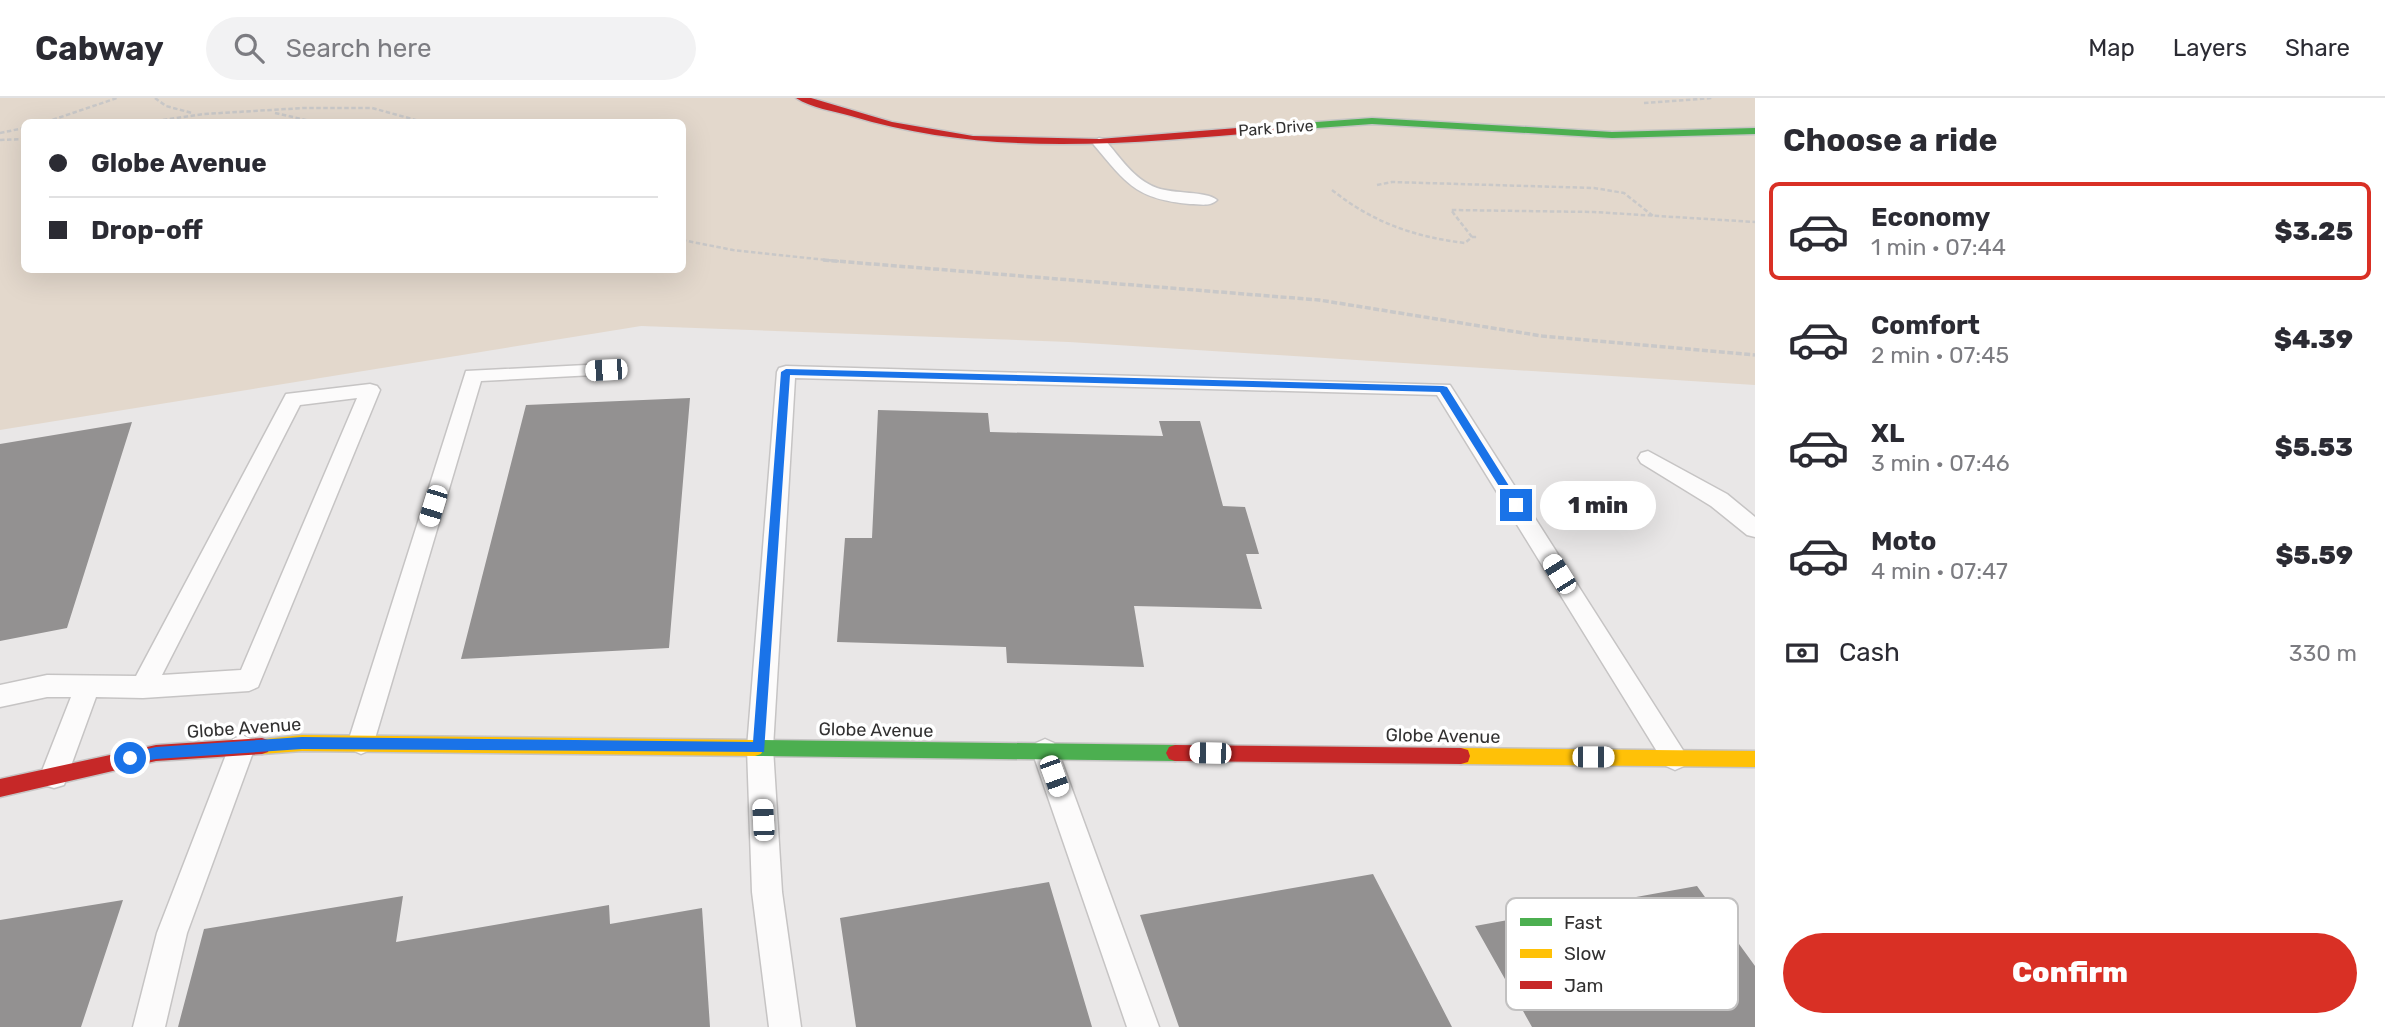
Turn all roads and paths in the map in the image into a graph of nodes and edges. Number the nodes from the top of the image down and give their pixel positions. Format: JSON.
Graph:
{"nodes":[{"id":1,"x":117,"y":98,"type":"edge"},
{"id":2,"x":155,"y":98,"type":"edge"},
{"id":3,"x":801,"y":98,"type":"edge"},
{"id":4,"x":263,"y":111,"type":"junction"},
{"id":5,"x":204,"y":114,"type":"junction"},
{"id":6,"x":55,"y":119,"type":"edge"},
{"id":7,"x":170,"y":119,"type":"edge"},
{"id":8,"x":301,"y":119,"type":"edge"},
{"id":9,"x":412,"y":119,"type":"edge"},
{"id":10,"x":21,"y":129,"type":"edge"},
{"id":11,"x":1755,"y":131,"type":"edge"},
{"id":12,"x":0,"y":133,"type":"edge"},
{"id":13,"x":0,"y":139,"type":"edge"},
{"id":14,"x":21,"y":139,"type":"edge"},
{"id":15,"x":1099,"y":142,"type":"junction"},
{"id":16,"x":1377,"y":185,"type":"dead end"},
{"id":17,"x":1332,"y":190,"type":"dead end"},
{"id":18,"x":1209,"y":200,"type":"dead end"},
{"id":19,"x":1655,"y":218,"type":"junction"},
{"id":20,"x":1755,"y":222,"type":"edge"},
{"id":21,"x":686,"y":241,"type":"edge"},
{"id":22,"x":1755,"y":355,"type":"edge"},
{"id":23,"x":606,"y":370,"type":"dead end"},
{"id":24,"x":1648,"y":457,"type":"dead end"},
{"id":25,"x":1755,"y":529,"type":"edge"},
{"id":26,"x":88,"y":687,"type":"junction"},
{"id":27,"x":143,"y":687,"type":"junction"},
{"id":28,"x":0,"y":696,"type":"edge"},
{"id":29,"x":361,"y":742,"type":"junction"},
{"id":30,"x":242,"y":747,"type":"junction"},
{"id":31,"x":760,"y":748,"type":"junction"},
{"id":32,"x":1045,"y":751,"type":"junction"},
{"id":33,"x":1675,"y":758,"type":"junction"},
{"id":34,"x":1755,"y":759,"type":"edge"},
{"id":35,"x":54,"y":776,"type":"junction"},
{"id":36,"x":0,"y":788,"type":"edge"},
{"id":37,"x":149,"y":1027,"type":"edge"},
{"id":38,"x":785,"y":1027,"type":"edge"},
{"id":39,"x":1143,"y":1027,"type":"edge"}],
"edges":[{"from":1,"to":6,"type":"path"},
{"from":2,"to":5,"type":"path"},
{"from":3,"to":15,"type":"street","name":"Park Drive"},
{"from":4,"to":5,"type":"path"},
{"from":4,"to":8,"type":"path"},
{"from":4,"to":9,"type":"path"},
{"from":5,"to":7,"type":"path"},
{"from":10,"to":12,"type":"path"},
{"from":11,"to":15,"type":"street","name":"Park Drive"},
{"from":13,"to":14,"type":"path"},
{"from":15,"to":18,"type":"lane"},
{"from":16,"to":19,"type":"path"},
{"from":17,"to":19,"type":"path"},
{"from":19,"to":20,"type":"path"},
{"from":21,"to":22,"type":"path"},
{"from":23,"to":29,"type":"lane"},
{"from":24,"to":25,"type":"lane"},
{"from":26,"to":27,"type":"lane"},
{"from":26,"to":28,"type":"lane"},
{"from":26,"to":35,"type":"lane"},
{"from":27,"to":27,"type":"lane"},
{"from":29,"to":30,"type":"street","name":"Globe Avenue"},
{"from":29,"to":31,"type":"street","name":"Globe Avenue"},
{"from":30,"to":35,"type":"street","name":"Globe Avenue"},
{"from":30,"to":37,"type":"lane"},
{"from":31,"to":32,"type":"street","name":"Globe Avenue"},
{"from":31,"to":33,"type":"lane"},
{"from":31,"to":38,"type":"lane"},
{"from":32,"to":33,"type":"street","name":"Globe Avenue"},
{"from":32,"to":39,"type":"lane"},
{"from":33,"to":34,"type":"street","name":"Globe Avenue"},
{"from":35,"to":36,"type":"street","name":"Globe Avenue"}]}
